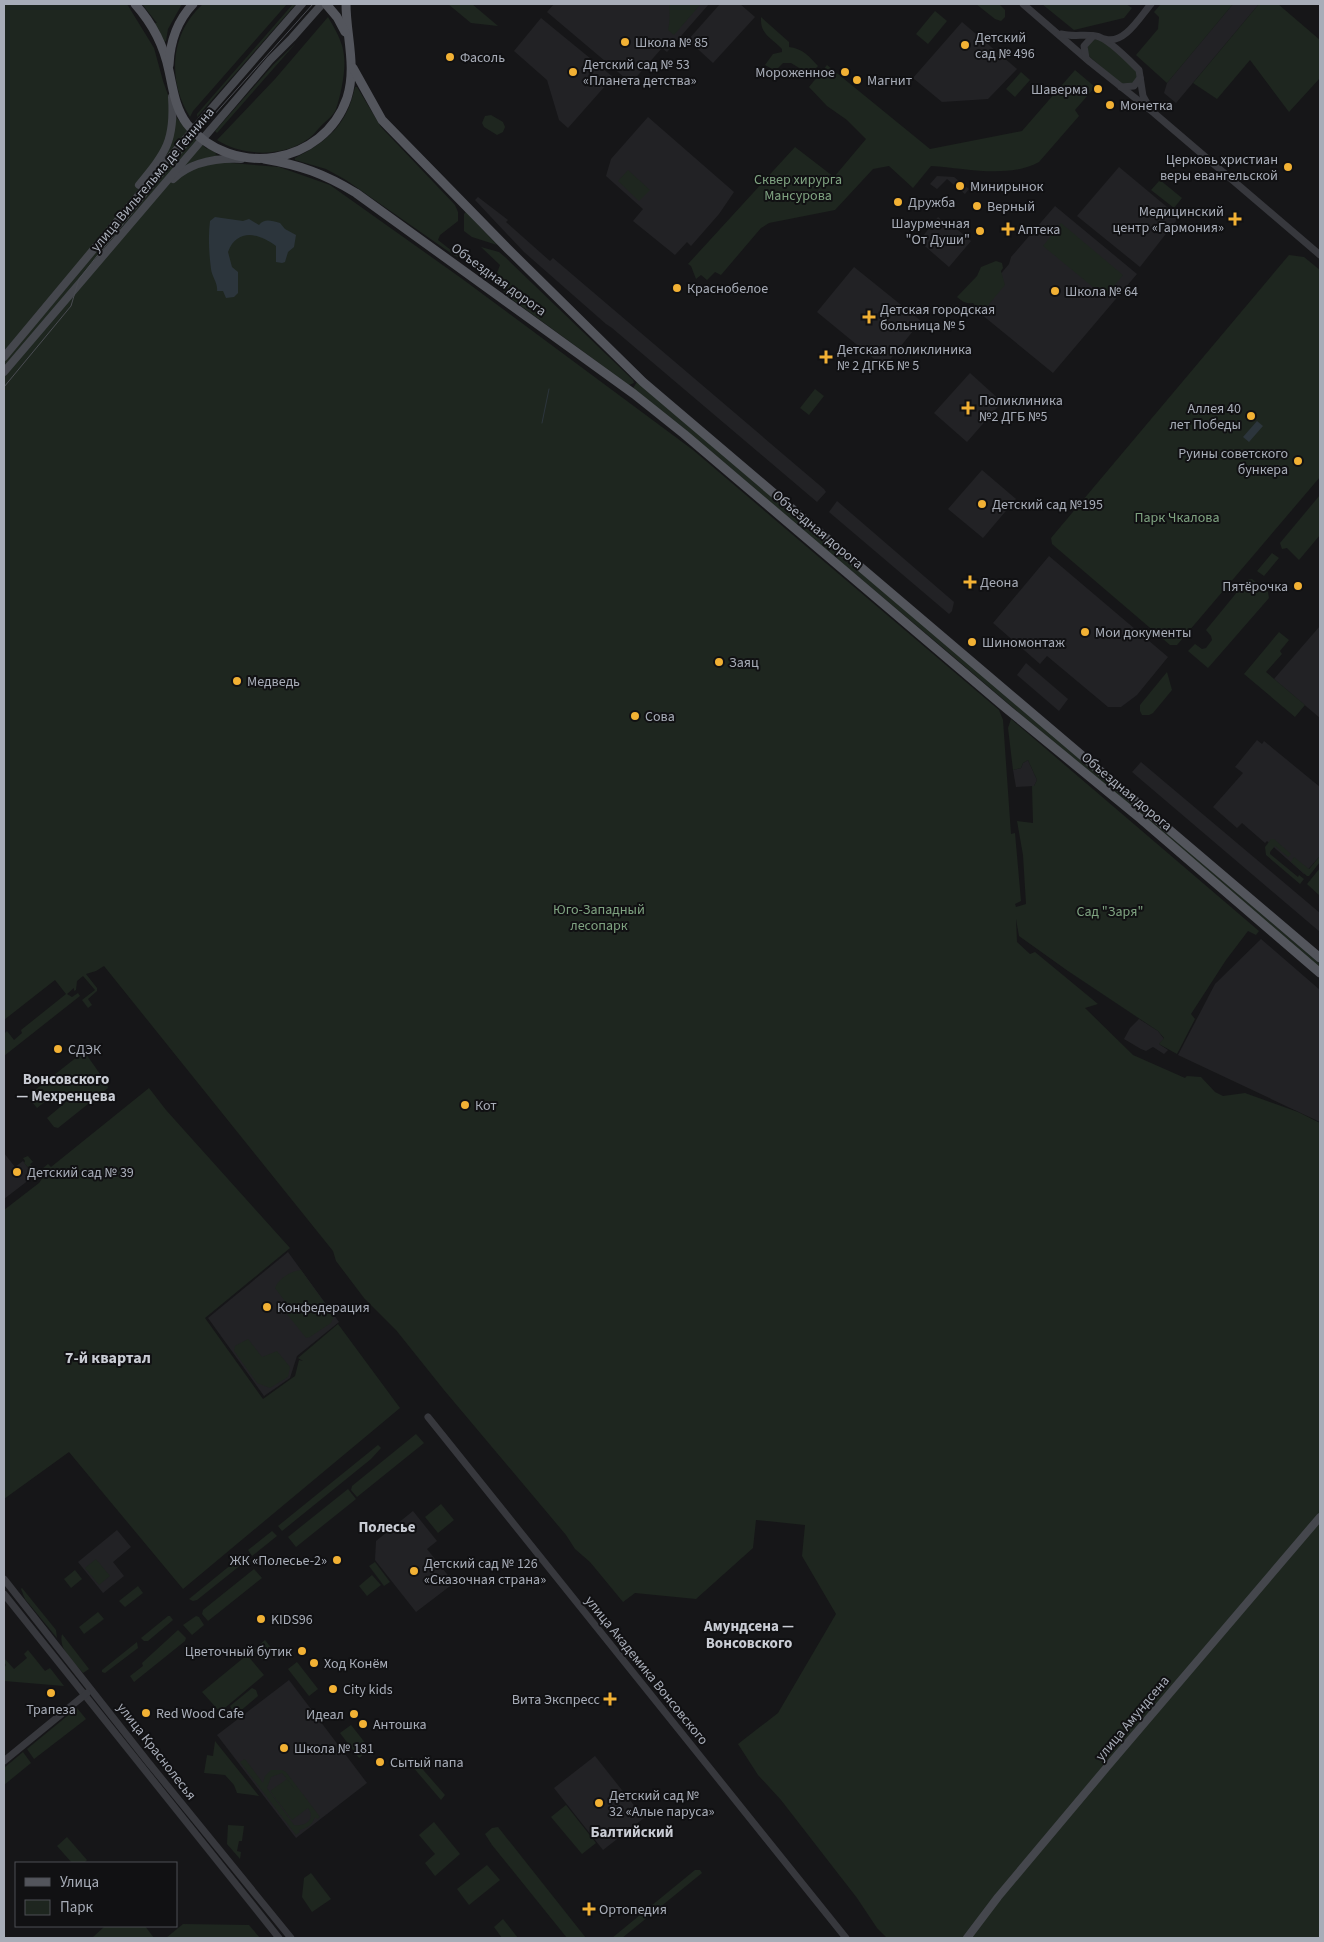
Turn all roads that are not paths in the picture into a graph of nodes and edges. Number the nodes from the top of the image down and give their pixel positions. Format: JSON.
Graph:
{"nodes":[{"id":1,"x":135,"y":4,"type":"edge"},
{"id":2,"x":193,"y":4,"type":"edge"},
{"id":3,"x":302,"y":4,"type":"edge"},
{"id":4,"x":322,"y":4,"type":"edge"},
{"id":5,"x":326,"y":4,"type":"edge"},
{"id":6,"x":346,"y":4,"type":"edge"},
{"id":7,"x":1023,"y":4,"type":"edge"},
{"id":8,"x":1151,"y":4,"type":"edge"},
{"id":9,"x":1059,"y":33,"type":"junction"},
{"id":10,"x":1096,"y":36,"type":"junction"},
{"id":11,"x":1124,"y":36,"type":"junction"},
{"id":12,"x":348,"y":39,"type":"junction"},
{"id":13,"x":1126,"y":58,"type":"junction"},
{"id":14,"x":1088,"y":60,"type":"junction"},
{"id":15,"x":353,"y":68,"type":"junction"},
{"id":16,"x":169,"y":71,"type":"junction"},
{"id":17,"x":1140,"y":77,"type":"junction"},
{"id":18,"x":171,"y":82,"type":"junction"},
{"id":19,"x":1121,"y":87,"type":"junction"},
{"id":20,"x":1154,"y":113,"type":"junction"},
{"id":21,"x":193,"y":130,"type":"junction"},
{"id":22,"x":202,"y":138,"type":"junction"},
{"id":23,"x":246,"y":159,"type":"junction"},
{"id":24,"x":264,"y":159,"type":"junction"},
{"id":25,"x":158,"y":192,"type":"junction"},
{"id":26,"x":96,"y":246,"type":"junction"},
{"id":27,"x":1320,"y":255,"type":"edge"},
{"id":28,"x":4,"y":357,"type":"edge"},
{"id":29,"x":4,"y":372,"type":"edge"},
{"id":30,"x":1320,"y":958,"type":"edge"},
{"id":31,"x":1320,"y":973,"type":"edge"},
{"id":32,"x":428,"y":1417,"type":"dead end"},
{"id":33,"x":1320,"y":1517,"type":"edge"},
{"id":34,"x":4,"y":1579,"type":"edge"},
{"id":35,"x":4,"y":1594,"type":"edge"},
{"id":36,"x":92,"y":1689,"type":"junction"},
{"id":37,"x":84,"y":1695,"type":"junction"},
{"id":38,"x":4,"y":1761,"type":"edge"},
{"id":39,"x":238,"y":1872,"type":"junction"},
{"id":40,"x":230,"y":1878,"type":"junction"},
{"id":41,"x":279,"y":1938,"type":"edge"},
{"id":42,"x":291,"y":1938,"type":"edge"},
{"id":43,"x":846,"y":1938,"type":"edge"},
{"id":44,"x":967,"y":1938,"type":"edge"}],
"edges":[{"from":1,"to":16,"type":"main road"},
{"from":2,"to":16,"type":"main road"},
{"from":3,"to":21,"type":"main road","name":"улица Вильгельма де Геннина"},
{"from":4,"to":22,"type":"main road","name":"улица Вильгельма де Геннина"},
{"from":5,"to":12,"type":"main road"},
{"from":6,"to":12,"type":"main road"},
{"from":7,"to":9,"type":"street"},
{"from":8,"to":11,"type":"street"},
{"from":9,"to":10,"type":"street"},
{"from":9,"to":14,"type":"street"},
{"from":10,"to":11,"type":"street"},
{"from":10,"to":13,"type":"street"},
{"from":10,"to":14,"type":"street"},
{"from":11,"to":13,"type":"street"},
{"from":12,"to":15,"type":"main road"},
{"from":13,"to":17,"type":"street"},
{"from":14,"to":19,"type":"street"},
{"from":15,"to":24,"type":"main road"},
{"from":15,"to":30,"type":"main road","name":"Объездная дорога"},
{"from":16,"to":18,"type":"main road"},
{"from":17,"to":19,"type":"street"},
{"from":17,"to":20,"type":"street"},
{"from":18,"to":21,"type":"main road"},
{"from":18,"to":26,"type":"main road"},
{"from":19,"to":20,"type":"street"},
{"from":20,"to":27,"type":"street"},
{"from":21,"to":22,"type":"main road"},
{"from":21,"to":26,"type":"main road","name":"улица Вильгельма де Геннина"},
{"from":22,"to":23,"type":"main road"},
{"from":22,"to":25,"type":"main road","name":"улица Вильгельма де Геннина"},
{"from":23,"to":24,"type":"main road"},
{"from":23,"to":25,"type":"main road"},
{"from":24,"to":31,"type":"main road","name":"Объездная дорога"},
{"from":25,"to":29,"type":"main road","name":"улица Вильгельма де Геннина"},
{"from":26,"to":28,"type":"main road","name":"улица Вильгельма де Геннина"},
{"from":32,"to":43,"type":"street","name":"улица Академика Вонсовского"},
{"from":33,"to":44,"type":"main road","name":"улица Амундсена"},
{"from":34,"to":36,"type":"street","name":"улица Краснолесья"},
{"from":35,"to":37,"type":"street","name":"улица Краснолесья"},
{"from":36,"to":37,"type":"street"},
{"from":36,"to":39,"type":"street","name":"улица Краснолесья"},
{"from":37,"to":38,"type":"street"},
{"from":37,"to":40,"type":"street","name":"улица Краснолесья"},
{"from":39,"to":40,"type":"street"},
{"from":39,"to":42,"type":"street","name":"улица Краснолесья"},
{"from":40,"to":41,"type":"street","name":"улица Краснолесья"}]}
